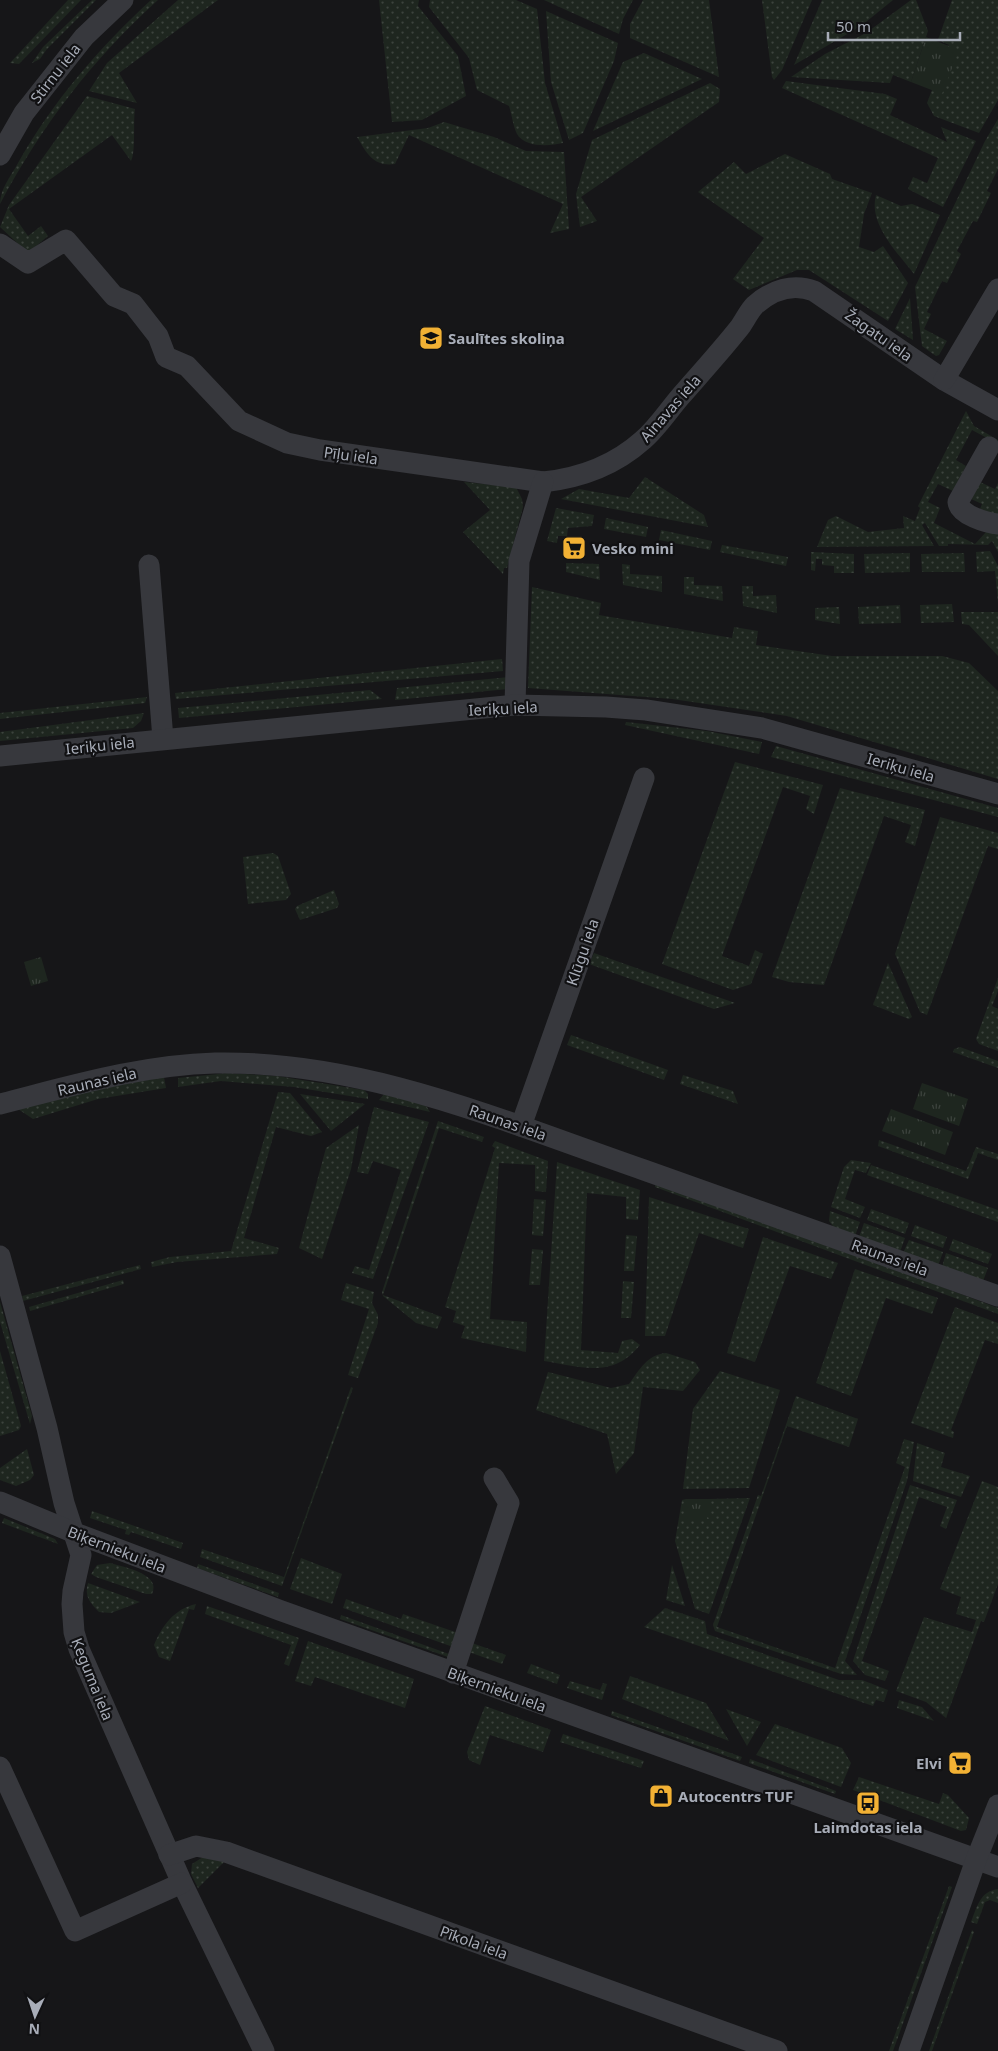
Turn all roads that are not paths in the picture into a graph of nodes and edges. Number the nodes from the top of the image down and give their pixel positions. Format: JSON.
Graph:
{"nodes":[{"id":1,"x":123,"y":0,"type":"edge"},
{"id":2,"x":0,"y":155,"type":"edge"},
{"id":3,"x":0,"y":244,"type":"edge"},
{"id":4,"x":998,"y":289,"type":"edge"},
{"id":5,"x":814,"y":291,"type":"joint"},
{"id":6,"x":944,"y":380,"type":"junction"},
{"id":7,"x":998,"y":410,"type":"edge"},
{"id":8,"x":989,"y":447,"type":"dead end"},
{"id":9,"x":543,"y":482,"type":"junction"},
{"id":10,"x":998,"y":524,"type":"edge"},
{"id":11,"x":149,"y":565,"type":"dead end"},
{"id":12,"x":515,"y":705,"type":"junction"},
{"id":13,"x":163,"y":739,"type":"junction"},
{"id":14,"x":0,"y":756,"type":"edge"},
{"id":15,"x":644,"y":778,"type":"dead end"},
{"id":16,"x":998,"y":794,"type":"edge"},
{"id":17,"x":0,"y":1104,"type":"edge"},
{"id":18,"x":521,"y":1126,"type":"junction"},
{"id":19,"x":0,"y":1256,"type":"edge"},
{"id":20,"x":998,"y":1296,"type":"edge"},
{"id":21,"x":494,"y":1478,"type":"dead end"},
{"id":22,"x":0,"y":1502,"type":"edge"},
{"id":23,"x":75,"y":1533,"type":"junction"},
{"id":24,"x":453,"y":1673,"type":"junction"},
{"id":25,"x":0,"y":1767,"type":"edge"},
{"id":26,"x":998,"y":1805,"type":"edge"},
{"id":27,"x":169,"y":1855,"type":"junction"},
{"id":28,"x":976,"y":1860,"type":"junction"},
{"id":29,"x":998,"y":1867,"type":"edge"},
{"id":30,"x":182,"y":1882,"type":"junction"},
{"id":31,"x":264,"y":2051,"type":"edge"},
{"id":32,"x":777,"y":2051,"type":"edge"},
{"id":33,"x":909,"y":2051,"type":"edge"}],
"edges":[{"from":1,"to":2,"type":"street","name":"Stirnu iela"},
{"from":3,"to":9,"type":"street","name":"Pīļu iela"},
{"from":4,"to":6,"type":"street"},
{"from":5,"to":6,"type":"street","name":"Žagatu iela"},
{"from":5,"to":9,"type":"street","name":"Ainavas iela"},
{"from":6,"to":7,"type":"street","name":"Žagatu iela"},
{"from":8,"to":10,"type":"street"},
{"from":9,"to":12,"type":"street"},
{"from":11,"to":13,"type":"street"},
{"from":12,"to":13,"type":"street","name":"Ieriķu iela"},
{"from":12,"to":16,"type":"street","name":"Ieriķu iela"},
{"from":13,"to":14,"type":"street","name":"Ieriķu iela"},
{"from":15,"to":18,"type":"street","name":"Klūgu iela"},
{"from":17,"to":18,"type":"street","name":"Raunas iela"},
{"from":18,"to":20,"type":"street","name":"Raunas iela"},
{"from":19,"to":23,"type":"street","name":"Ķeguma iela"},
{"from":21,"to":24,"type":"street"},
{"from":22,"to":23,"type":"street","name":"Biķernieku iela"},
{"from":23,"to":24,"type":"street","name":"Biķernieku iela"},
{"from":23,"to":27,"type":"street","name":"Ķeguma iela"},
{"from":24,"to":28,"type":"street","name":"Biķernieku iela"},
{"from":25,"to":30,"type":"street"},
{"from":26,"to":28,"type":"street"},
{"from":27,"to":30,"type":"street","name":"Ķeguma iela"},
{"from":27,"to":32,"type":"street","name":"Pīkola iela"},
{"from":28,"to":29,"type":"street","name":"Biķernieku iela"},
{"from":28,"to":33,"type":"street"},
{"from":30,"to":31,"type":"street","name":"Ķeguma iela"}]}
